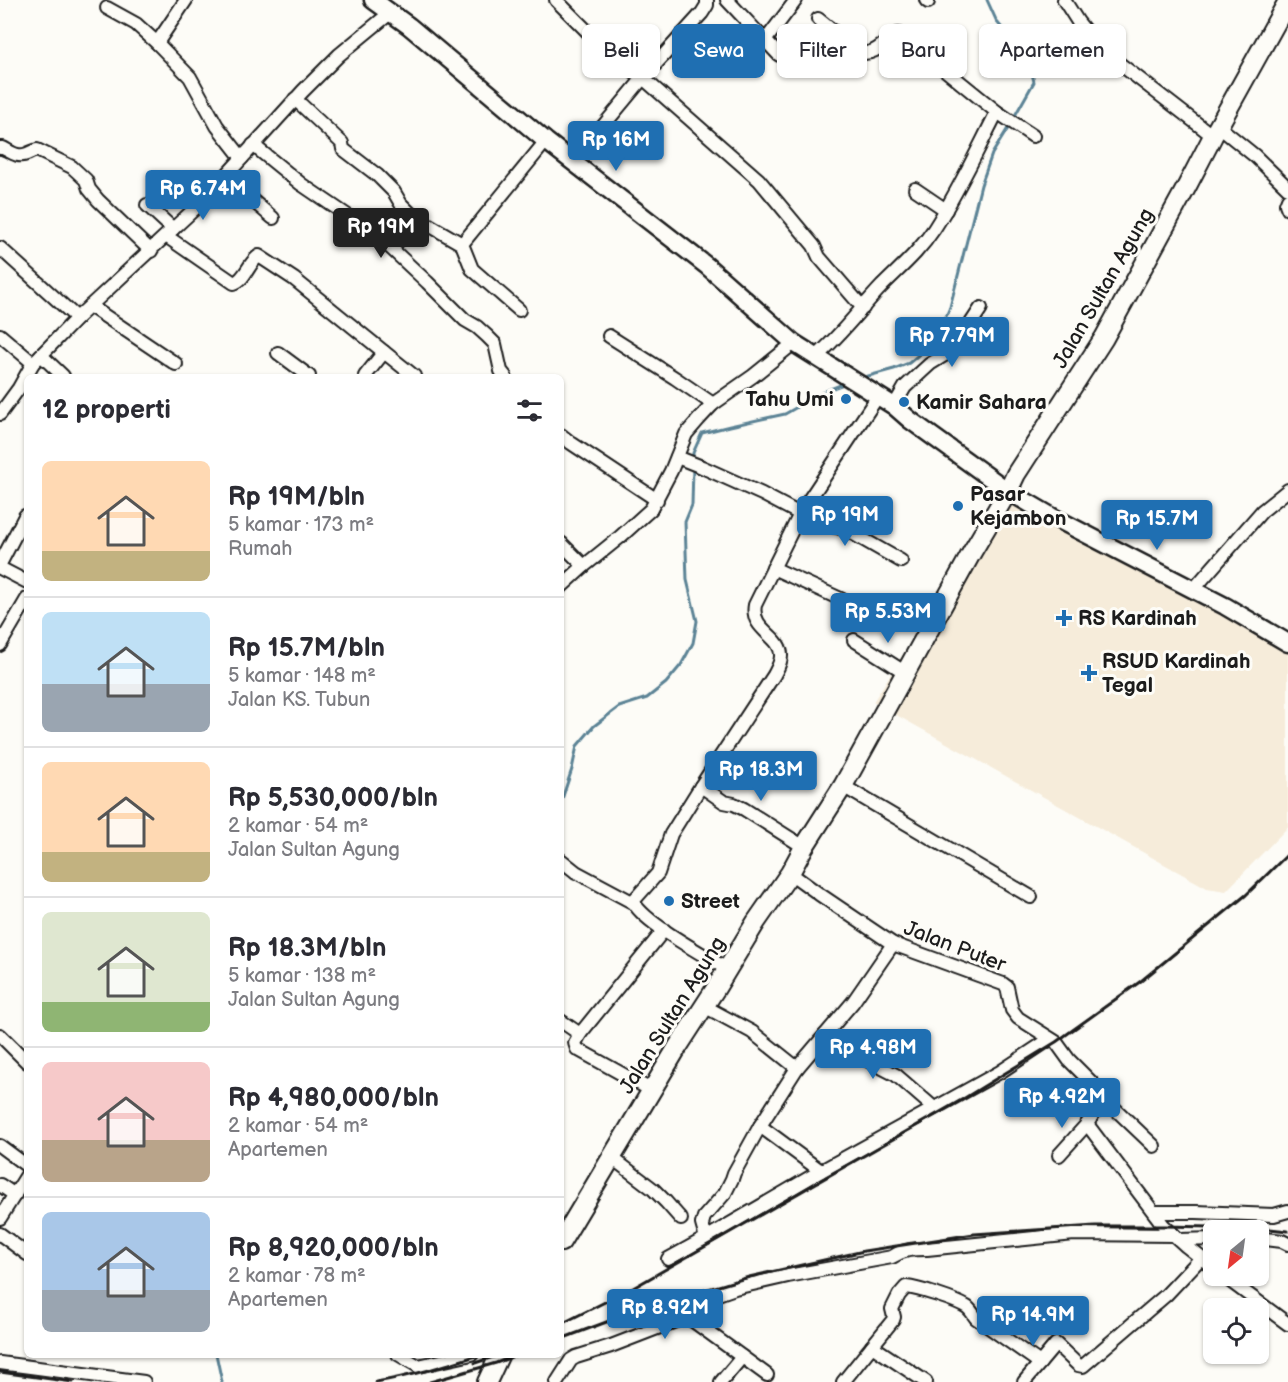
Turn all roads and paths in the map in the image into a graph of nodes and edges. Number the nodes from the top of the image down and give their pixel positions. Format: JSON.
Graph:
{"nodes":[{"id":1,"x":186,"y":0,"type":"edge"},
{"id":2,"x":373,"y":0,"type":"edge"},
{"id":3,"x":556,"y":0,"type":"edge"},
{"id":4,"x":707,"y":0,"type":"edge"},
{"id":5,"x":727,"y":0,"type":"edge"},
{"id":6,"x":796,"y":0,"type":"edge"},
{"id":7,"x":1064,"y":0,"type":"edge"},
{"id":8,"x":1288,"y":0,"type":"edge"},
{"id":9,"x":107,"y":8,"type":"dead end"},
{"id":10,"x":390,"y":13,"type":"junction"},
{"id":11,"x":818,"y":20,"type":"dead end"},
{"id":12,"x":749,"y":24,"type":"edge"},
{"id":13,"x":582,"y":26,"type":"edge"},
{"id":14,"x":765,"y":41,"type":"joint"},
{"id":15,"x":157,"y":43,"type":"junction"},
{"id":16,"x":777,"y":53,"type":"edge"},
{"id":17,"x":660,"y":59,"type":"edge"},
{"id":18,"x":643,"y":78,"type":"joint"},
{"id":19,"x":295,"y":99,"type":"junction"},
{"id":20,"x":1002,"y":115,"type":"junction"},
{"id":21,"x":1215,"y":131,"type":"junction"},
{"id":22,"x":1033,"y":136,"type":"dead end"},
{"id":23,"x":546,"y":141,"type":"junction"},
{"id":24,"x":253,"y":145,"type":"junction"},
{"id":25,"x":0,"y":148,"type":"edge"},
{"id":26,"x":242,"y":158,"type":"junction"},
{"id":27,"x":574,"y":162,"type":"junction"},
{"id":28,"x":225,"y":177,"type":"junction"},
{"id":29,"x":1288,"y":188,"type":"edge"},
{"id":30,"x":915,"y":189,"type":"dead end"},
{"id":31,"x":1288,"y":199,"type":"edge"},
{"id":32,"x":147,"y":205,"type":"dead end"},
{"id":33,"x":1288,"y":209,"type":"edge"},
{"id":34,"x":946,"y":210,"type":"junction"},
{"id":35,"x":273,"y":218,"type":"dead end"},
{"id":36,"x":417,"y":219,"type":"junction"},
{"id":37,"x":169,"y":232,"type":"junction"},
{"id":38,"x":462,"y":244,"type":"junction"},
{"id":39,"x":0,"y":248,"type":"edge"},
{"id":40,"x":391,"y":248,"type":"junction"},
{"id":41,"x":151,"y":251,"type":"junction"},
{"id":42,"x":90,"y":306,"type":"junction"},
{"id":43,"x":863,"y":308,"type":"junction"},
{"id":44,"x":981,"y":308,"type":"dead end"},
{"id":45,"x":519,"y":310,"type":"dead end"},
{"id":46,"x":78,"y":318,"type":"junction"},
{"id":47,"x":0,"y":335,"type":"edge"},
{"id":48,"x":609,"y":336,"type":"dead end"},
{"id":49,"x":794,"y":343,"type":"junction"},
{"id":50,"x":384,"y":352,"type":"junction"},
{"id":51,"x":278,"y":353,"type":"dead end"},
{"id":52,"x":817,"y":356,"type":"junction"},
{"id":53,"x":37,"y":359,"type":"junction"},
{"id":54,"x":176,"y":364,"type":"dead end"},
{"id":55,"x":28,"y":374,"type":"edge"},
{"id":56,"x":60,"y":374,"type":"edge"},
{"id":57,"x":306,"y":374,"type":"edge"},
{"id":58,"x":367,"y":374,"type":"edge"},
{"id":59,"x":412,"y":374,"type":"edge"},
{"id":60,"x":503,"y":374,"type":"edge"},
{"id":61,"x":24,"y":380,"type":"edge"},
{"id":62,"x":871,"y":392,"type":"junction"},
{"id":63,"x":713,"y":404,"type":"junction"},
{"id":64,"x":894,"y":406,"type":"junction"},
{"id":65,"x":0,"y":414,"type":"edge"},
{"id":66,"x":564,"y":437,"type":"edge"},
{"id":67,"x":680,"y":458,"type":"junction"},
{"id":68,"x":1288,"y":490,"type":"edge"},
{"id":69,"x":1008,"y":491,"type":"junction"},
{"id":70,"x":657,"y":500,"type":"junction"},
{"id":71,"x":800,"y":513,"type":"junction"},
{"id":72,"x":24,"y":518,"type":"edge"},
{"id":73,"x":564,"y":546,"type":"edge"},
{"id":74,"x":901,"y":561,"type":"dead end"},
{"id":75,"x":0,"y":566,"type":"edge"},
{"id":76,"x":584,"y":566,"type":"junction"},
{"id":77,"x":773,"y":568,"type":"junction"},
{"id":78,"x":24,"y":580,"type":"edge"},
{"id":79,"x":564,"y":584,"type":"edge"},
{"id":80,"x":1193,"y":590,"type":"junction"},
{"id":81,"x":24,"y":603,"type":"edge"},
{"id":82,"x":858,"y":608,"type":"dead end"},
{"id":83,"x":854,"y":640,"type":"dead end"},
{"id":84,"x":1288,"y":643,"type":"edge"},
{"id":85,"x":0,"y":645,"type":"edge"},
{"id":86,"x":906,"y":673,"type":"junction"},
{"id":87,"x":700,"y":786,"type":"junction"},
{"id":88,"x":843,"y":786,"type":"junction"},
{"id":89,"x":804,"y":848,"type":"junction"},
{"id":90,"x":564,"y":862,"type":"edge"},
{"id":91,"x":790,"y":873,"type":"junction"},
{"id":92,"x":1031,"y":897,"type":"dead end"},
{"id":93,"x":634,"y":903,"type":"junction"},
{"id":94,"x":664,"y":930,"type":"junction"},
{"id":95,"x":893,"y":944,"type":"junction"},
{"id":96,"x":727,"y":969,"type":"junction"},
{"id":97,"x":704,"y":1006,"type":"junction"},
{"id":98,"x":564,"y":1024,"type":"edge"},
{"id":99,"x":580,"y":1034,"type":"junction"},
{"id":100,"x":0,"y":1035,"type":"edge"},
{"id":101,"x":825,"y":1035,"type":"junction"},
{"id":102,"x":1050,"y":1039,"type":"junction"},
{"id":103,"x":24,"y":1059,"type":"edge"},
{"id":104,"x":798,"y":1068,"type":"junction"},
{"id":105,"x":651,"y":1090,"type":"junction"},
{"id":106,"x":1100,"y":1103,"type":"junction"},
{"id":107,"x":934,"y":1108,"type":"junction"},
{"id":108,"x":1087,"y":1124,"type":"junction"},
{"id":109,"x":760,"y":1126,"type":"junction"},
{"id":110,"x":0,"y":1146,"type":"edge"},
{"id":111,"x":1155,"y":1146,"type":"dead end"},
{"id":112,"x":1059,"y":1155,"type":"dead end"},
{"id":113,"x":611,"y":1157,"type":"junction"},
{"id":114,"x":24,"y":1164,"type":"edge"},
{"id":115,"x":821,"y":1171,"type":"junction"},
{"id":116,"x":24,"y":1180,"type":"edge"},
{"id":117,"x":0,"y":1185,"type":"edge"},
{"id":118,"x":15,"y":1195,"type":"junction"},
{"id":119,"x":1288,"y":1211,"type":"edge"},
{"id":120,"x":1154,"y":1212,"type":"junction"},
{"id":121,"x":0,"y":1218,"type":"edge"},
{"id":122,"x":681,"y":1219,"type":"dead end"},
{"id":123,"x":0,"y":1234,"type":"edge"},
{"id":124,"x":564,"y":1237,"type":"edge"},
{"id":125,"x":1177,"y":1238,"type":"junction"},
{"id":126,"x":706,"y":1239,"type":"junction"},
{"id":127,"x":1203,"y":1239,"type":"edge"},
{"id":128,"x":1269,"y":1239,"type":"edge"},
{"id":129,"x":1288,"y":1244,"type":"edge"},
{"id":130,"x":24,"y":1252,"type":"edge"},
{"id":131,"x":1201,"y":1258,"type":"joint"},
{"id":132,"x":668,"y":1259,"type":"dead end"},
{"id":133,"x":1237,"y":1286,"type":"edge"},
{"id":134,"x":687,"y":1317,"type":"junction"},
{"id":135,"x":1288,"y":1324,"type":"edge"},
{"id":136,"x":872,"y":1346,"type":"junction"},
{"id":137,"x":742,"y":1357,"type":"junction"},
{"id":138,"x":405,"y":1358,"type":"edge"},
{"id":139,"x":454,"y":1358,"type":"edge"},
{"id":140,"x":498,"y":1358,"type":"edge"},
{"id":141,"x":0,"y":1363,"type":"edge"},
{"id":142,"x":1040,"y":1363,"type":"junction"},
{"id":143,"x":767,"y":1375,"type":"dead end"},
{"id":144,"x":144,"y":1382,"type":"edge"},
{"id":145,"x":487,"y":1382,"type":"edge"},
{"id":146,"x":557,"y":1382,"type":"edge"},
{"id":147,"x":721,"y":1382,"type":"edge"},
{"id":148,"x":843,"y":1382,"type":"edge"},
{"id":149,"x":926,"y":1382,"type":"edge"},
{"id":150,"x":1024,"y":1382,"type":"edge"}],
"edges":[{"from":1,"to":15,"type":"street"},
{"from":2,"to":10,"type":"main road"},
{"from":3,"to":13,"type":"street"},
{"from":4,"to":17,"type":"street"},
{"from":5,"to":12,"type":"street"},
{"from":6,"to":14,"type":"street"},
{"from":7,"to":21,"type":"street"},
{"from":8,"to":21,"type":"highway","name":"Jalan Sultan Agung"},
{"from":9,"to":15,"type":"street"},
{"from":10,"to":19,"type":"street"},
{"from":10,"to":23,"type":"main road"},
{"from":11,"to":20,"type":"street"},
{"from":14,"to":16,"type":"street"},
{"from":15,"to":26,"type":"street"},
{"from":18,"to":27,"type":"street"},
{"from":18,"to":43,"type":"street"},
{"from":19,"to":24,"type":"street"},
{"from":19,"to":36,"type":"street"},
{"from":20,"to":22,"type":"street"},
{"from":20,"to":34,"type":"street"},
{"from":21,"to":29,"type":"street"},
{"from":21,"to":69,"type":"highway","name":"Jalan Sultan Agung"},
{"from":23,"to":27,"type":"main road"},
{"from":23,"to":38,"type":"street"},
{"from":24,"to":26,"type":"street"},
{"from":24,"to":40,"type":"street"},
{"from":25,"to":41,"type":"street"},
{"from":26,"to":28,"type":"street"},
{"from":27,"to":49,"type":"main road"},
{"from":28,"to":35,"type":"street"},
{"from":28,"to":37,"type":"street"},
{"from":30,"to":34,"type":"street"},
{"from":31,"to":33,"type":"street"},
{"from":32,"to":37,"type":"street"},
{"from":34,"to":43,"type":"street"},
{"from":36,"to":38,"type":"street"},
{"from":36,"to":40,"type":"street"},
{"from":37,"to":41,"type":"street"},
{"from":37,"to":50,"type":"street"},
{"from":38,"to":45,"type":"street"},
{"from":39,"to":46,"type":"street"},
{"from":40,"to":60,"type":"street"},
{"from":41,"to":42,"type":"street"},
{"from":42,"to":46,"type":"street"},
{"from":42,"to":54,"type":"street"},
{"from":43,"to":52,"type":"street"},
{"from":44,"to":64,"type":"street"},
{"from":46,"to":53,"type":"street"},
{"from":47,"to":53,"type":"street"},
{"from":48,"to":63,"type":"street"},
{"from":49,"to":52,"type":"main road"},
{"from":49,"to":63,"type":"street"},
{"from":50,"to":58,"type":"street"},
{"from":50,"to":59,"type":"street"},
{"from":51,"to":57,"type":"street"},
{"from":52,"to":62,"type":"main road"},
{"from":53,"to":55,"type":"street"},
{"from":53,"to":56,"type":"street"},
{"from":61,"to":65,"type":"street"},
{"from":62,"to":64,"type":"main road"},
{"from":62,"to":71,"type":"street"},
{"from":63,"to":67,"type":"street"},
{"from":64,"to":69,"type":"main road"},
{"from":66,"to":70,"type":"street"},
{"from":67,"to":70,"type":"street"},
{"from":67,"to":71,"type":"street"},
{"from":68,"to":80,"type":"street"},
{"from":69,"to":80,"type":"main road"},
{"from":69,"to":86,"type":"highway","name":"Jalan Sultan Agung"},
{"from":70,"to":76,"type":"street"},
{"from":71,"to":74,"type":"street"},
{"from":71,"to":77,"type":"street"},
{"from":72,"to":75,"type":"street"},
{"from":73,"to":76,"type":"street"},
{"from":75,"to":78,"type":"street"},
{"from":76,"to":79,"type":"street"},
{"from":77,"to":82,"type":"street"},
{"from":77,"to":87,"type":"street"},
{"from":80,"to":84,"type":"main road"},
{"from":81,"to":85,"type":"street"},
{"from":83,"to":86,"type":"street"},
{"from":86,"to":88,"type":"highway","name":"Jalan Sultan Agung"},
{"from":87,"to":89,"type":"street"},
{"from":87,"to":93,"type":"street"},
{"from":88,"to":89,"type":"highway","name":"Jalan Sultan Agung"},
{"from":88,"to":92,"type":"street"},
{"from":89,"to":91,"type":"highway","name":"Jalan Sultan Agung"},
{"from":90,"to":93,"type":"street"},
{"from":91,"to":95,"type":"street","name":"Jalan Puter"},
{"from":91,"to":96,"type":"highway","name":"Jalan Sultan Agung"},
{"from":93,"to":94,"type":"street"},
{"from":94,"to":96,"type":"street"},
{"from":94,"to":99,"type":"street"},
{"from":95,"to":101,"type":"street"},
{"from":95,"to":102,"type":"street","name":"Jalan Puter"},
{"from":96,"to":97,"type":"highway","name":"Jalan Sultan Agung"},
{"from":97,"to":104,"type":"street"},
{"from":97,"to":105,"type":"highway","name":"Jalan Sultan Agung"},
{"from":98,"to":99,"type":"street"},
{"from":99,"to":105,"type":"street"},
{"from":100,"to":103,"type":"street"},
{"from":101,"to":104,"type":"street"},
{"from":101,"to":107,"type":"street"},
{"from":102,"to":106,"type":"street","name":"Jalan Puter"},
{"from":102,"to":107,"type":"street"},
{"from":104,"to":109,"type":"street"},
{"from":105,"to":113,"type":"highway","name":"Jalan Sultan Agung"},
{"from":106,"to":108,"type":"street"},
{"from":106,"to":111,"type":"street"},
{"from":107,"to":115,"type":"street"},
{"from":108,"to":112,"type":"street"},
{"from":108,"to":120,"type":"street"},
{"from":109,"to":115,"type":"street"},
{"from":109,"to":126,"type":"street"},
{"from":110,"to":114,"type":"street"},
{"from":113,"to":122,"type":"street"},
{"from":113,"to":124,"type":"highway","name":"Jalan Sultan Agung"},
{"from":115,"to":126,"type":"street"},
{"from":116,"to":118,"type":"street"},
{"from":117,"to":118,"type":"street"},
{"from":118,"to":121,"type":"street"},
{"from":119,"to":120,"type":"street"},
{"from":120,"to":125,"type":"street"},
{"from":123,"to":130,"type":"street"},
{"from":125,"to":127,"type":"street"},
{"from":125,"to":131,"type":"street"},
{"from":125,"to":134,"type":"street"},
{"from":126,"to":132,"type":"street"},
{"from":128,"to":129,"type":"street"},
{"from":131,"to":142,"type":"street"},
{"from":133,"to":135,"type":"street"},
{"from":134,"to":137,"type":"street"},
{"from":134,"to":146,"type":"street"},
{"from":136,"to":142,"type":"street"},
{"from":136,"to":148,"type":"street"},
{"from":136,"to":149,"type":"street"},
{"from":137,"to":143,"type":"street"},
{"from":137,"to":147,"type":"street"},
{"from":138,"to":139,"type":"street"},
{"from":140,"to":145,"type":"highway"},
{"from":141,"to":144,"type":"street"},
{"from":142,"to":150,"type":"street"}]}
